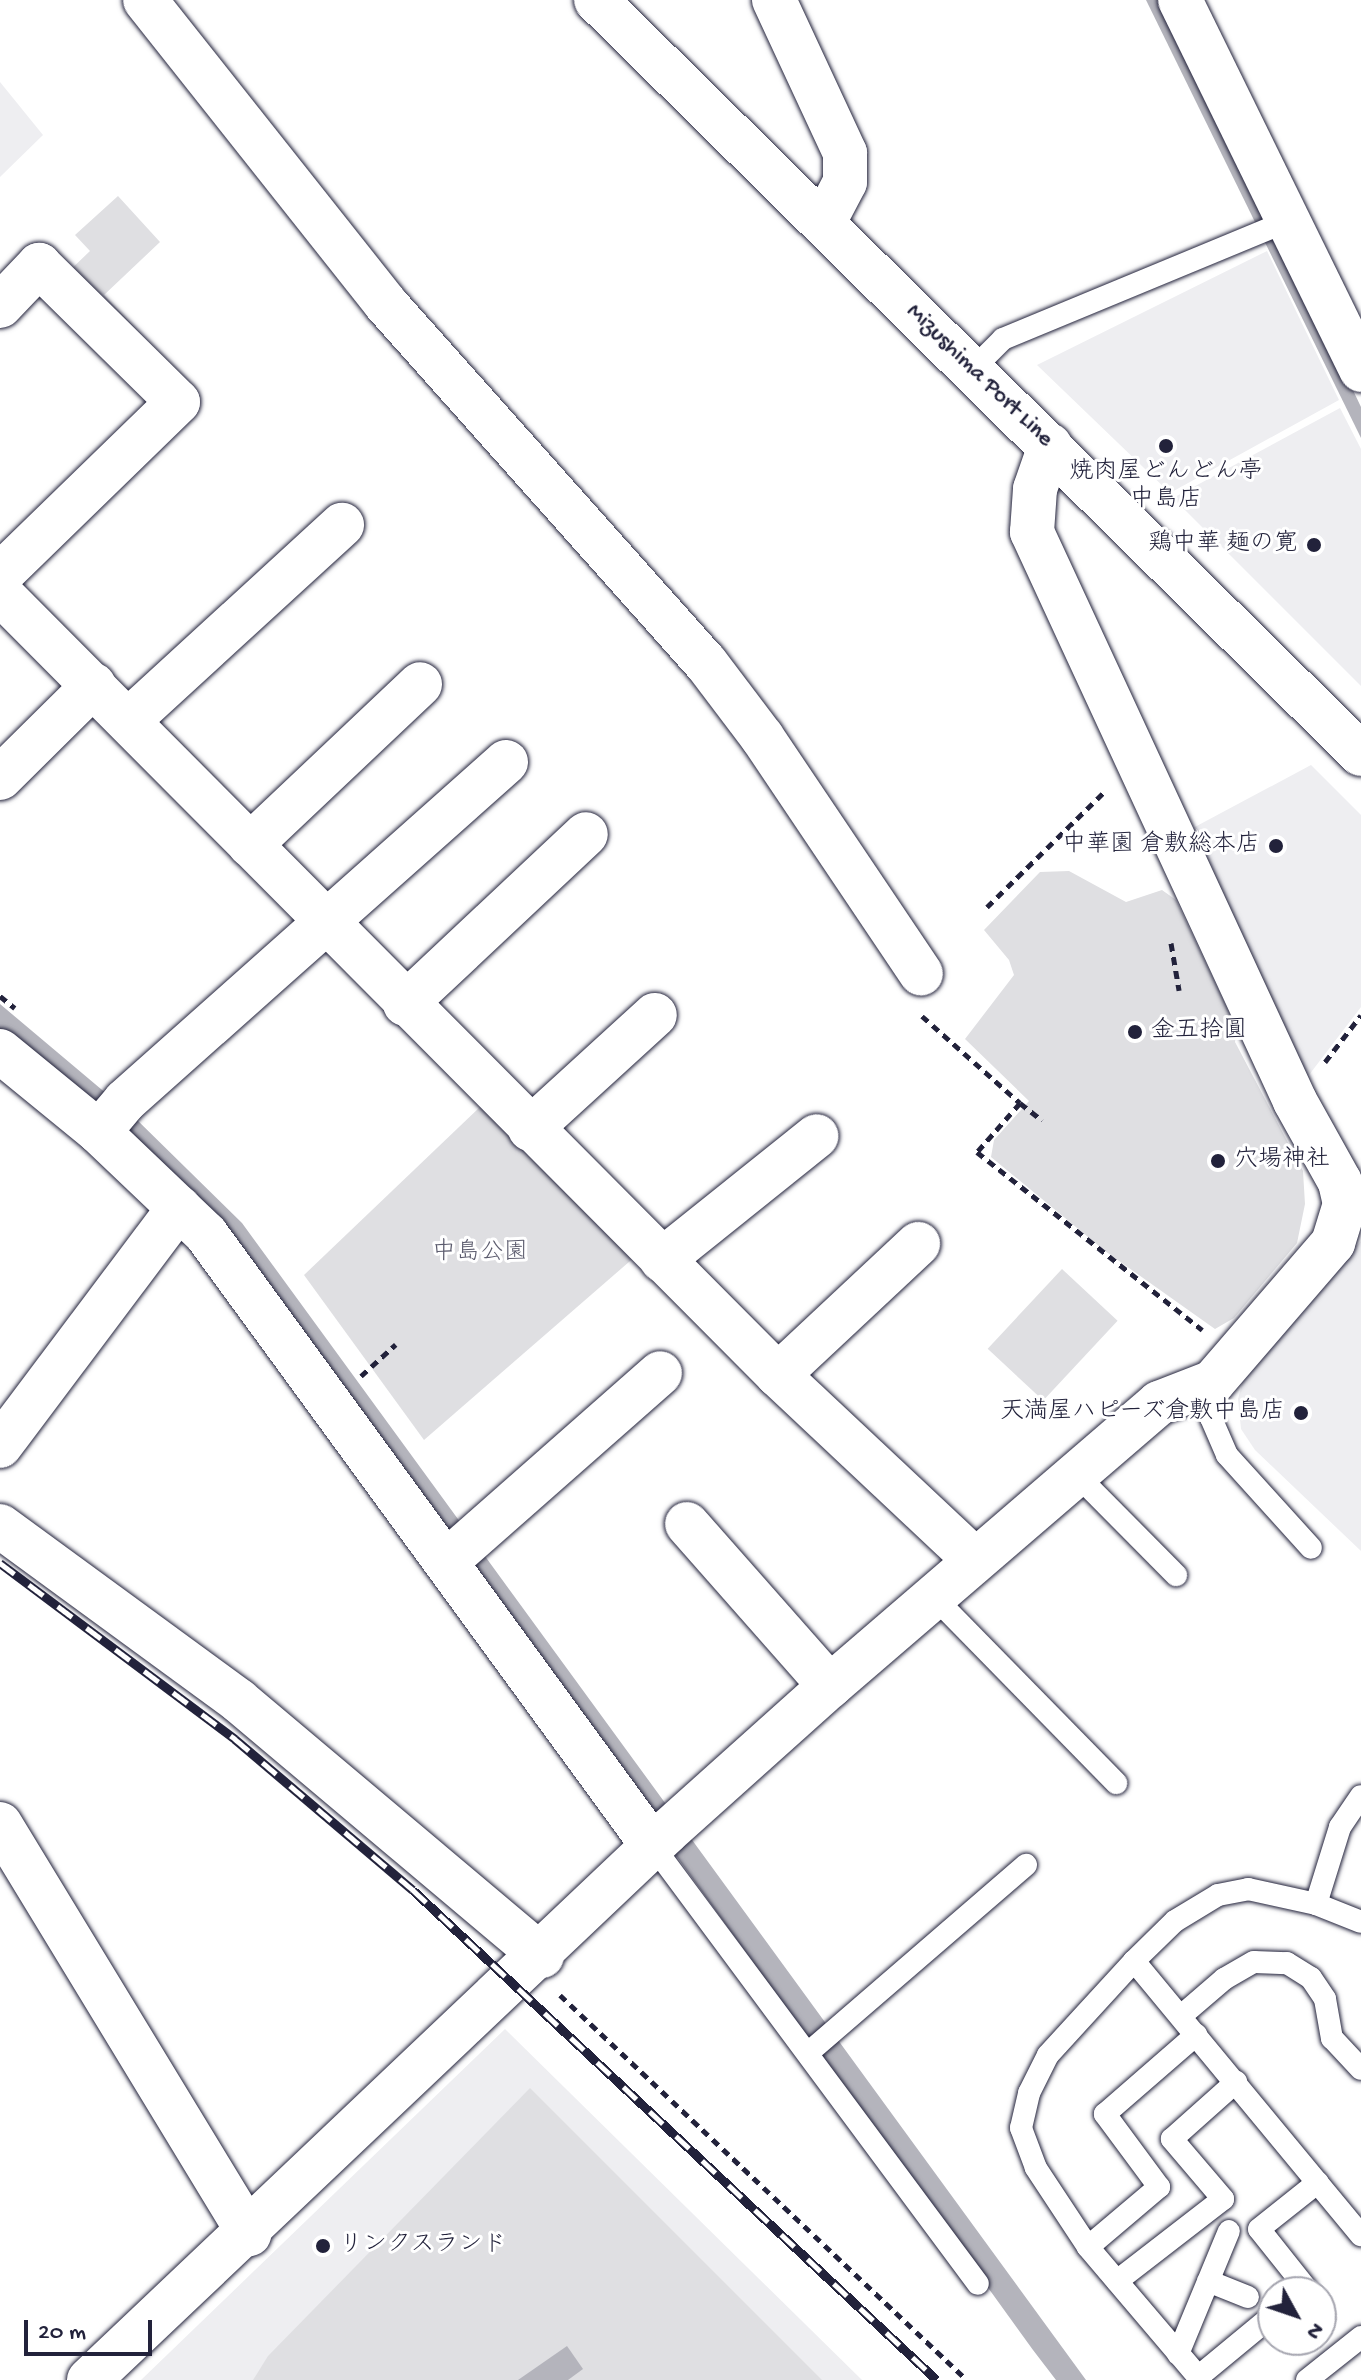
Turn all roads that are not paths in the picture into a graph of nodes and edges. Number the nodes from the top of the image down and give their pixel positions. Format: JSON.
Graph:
{"nodes":[{"id":1,"x":145,"y":0,"type":"edge"},
{"id":2,"x":596,"y":0,"type":"edge"},
{"id":3,"x":774,"y":0,"type":"edge"},
{"id":4,"x":1180,"y":0,"type":"edge"},
{"id":5,"x":823,"y":224,"type":"junction"},
{"id":6,"x":1275,"y":226,"type":"junction"},
{"id":7,"x":0,"y":306,"type":"edge"},
{"id":8,"x":973,"y":369,"type":"junction"},
{"id":9,"x":1361,"y":370,"type":"edge"},
{"id":10,"x":1050,"y":446,"type":"junction"},
{"id":11,"x":342,"y":525,"type":"dead end"},
{"id":12,"x":0,"y":575,"type":"edge"},
{"id":13,"x":0,"y":593,"type":"edge"},
{"id":14,"x":420,"y":684,"type":"dead end"},
{"id":15,"x":94,"y":685,"type":"junction"},
{"id":16,"x":129,"y":720,"type":"junction"},
{"id":17,"x":1361,"y":754,"type":"edge"},
{"id":18,"x":506,"y":762,"type":"dead end"},
{"id":19,"x":0,"y":778,"type":"edge"},
{"id":20,"x":586,"y":834,"type":"dead end"},
{"id":21,"x":250,"y":845,"type":"junction"},
{"id":22,"x":326,"y":923,"type":"junction"},
{"id":23,"x":921,"y":974,"type":"road end"},
{"id":24,"x":405,"y":1004,"type":"junction"},
{"id":25,"x":655,"y":1015,"type":"dead end"},
{"id":26,"x":0,"y":1051,"type":"edge"},
{"id":27,"x":110,"y":1118,"type":"junction"},
{"id":28,"x":530,"y":1129,"type":"junction"},
{"id":29,"x":817,"y":1136,"type":"dead end"},
{"id":30,"x":1350,"y":1184,"type":"edge"},
{"id":31,"x":179,"y":1208,"type":"junction"},
{"id":32,"x":918,"y":1244,"type":"dead end"},
{"id":33,"x":662,"y":1260,"type":"junction"},
{"id":34,"x":1223,"y":1369,"type":"junction"},
{"id":35,"x":660,"y":1373,"type":"dead end"},
{"id":36,"x":778,"y":1375,"type":"junction"},
{"id":37,"x":0,"y":1446,"type":"edge"},
{"id":38,"x":1077,"y":1475,"type":"junction"},
{"id":39,"x":687,"y":1524,"type":"dead end"},
{"id":40,"x":0,"y":1526,"type":"edge"},
{"id":41,"x":1311,"y":1548,"type":"dead end"},
{"id":42,"x":460,"y":1550,"type":"junction"},
{"id":43,"x":975,"y":1560,"type":"junction"},
{"id":44,"x":1176,"y":1575,"type":"dead end"},
{"id":45,"x":933,"y":1596,"type":"junction"},
{"id":46,"x":830,"y":1686,"type":"junction"},
{"id":47,"x":1116,"y":1783,"type":"dead end"},
{"id":48,"x":1361,"y":1796,"type":"edge"},
{"id":49,"x":0,"y":1824,"type":"edge"},
{"id":50,"x":667,"y":1833,"type":"junction"},
{"id":51,"x":1026,"y":1865,"type":"dead end"},
{"id":52,"x":1316,"y":1904,"type":"junction"},
{"id":53,"x":1361,"y":1922,"type":"edge"},
{"id":54,"x":536,"y":1961,"type":"junction"},
{"id":55,"x":1134,"y":1961,"type":"junction"},
{"id":56,"x":1181,"y":2016,"type":"junction"},
{"id":57,"x":1196,"y":2035,"type":"junction"},
{"id":58,"x":821,"y":2042,"type":"junction"},
{"id":59,"x":1361,"y":2069,"type":"edge"},
{"id":60,"x":1236,"y":2082,"type":"junction"},
{"id":61,"x":1318,"y":2182,"type":"junction"},
{"id":62,"x":1229,"y":2231,"type":"dead end"},
{"id":63,"x":249,"y":2234,"type":"junction"},
{"id":64,"x":1361,"y":2235,"type":"edge"},
{"id":65,"x":1088,"y":2247,"type":"junction"},
{"id":66,"x":1296,"y":2276,"type":"edge"},
{"id":67,"x":1117,"y":2281,"type":"junction"},
{"id":68,"x":1208,"y":2281,"type":"junction"},
{"id":69,"x":978,"y":2284,"type":"dead end"},
{"id":70,"x":1248,"y":2297,"type":"dead end"},
{"id":71,"x":1257,"y":2329,"type":"edge"},
{"id":72,"x":1361,"y":2337,"type":"edge"},
{"id":73,"x":1178,"y":2354,"type":"junction"},
{"id":74,"x":1319,"y":2377,"type":"edge"},
{"id":75,"x":1200,"y":2379,"type":"edge"},
{"id":76,"x":89,"y":2380,"type":"edge"}],
"edges":[{"from":1,"to":23,"type":"street"},
{"from":2,"to":5,"type":"street","name":"Mizushima Port Line"},
{"from":3,"to":5,"type":"street"},
{"from":4,"to":6,"type":"street"},
{"from":5,"to":8,"type":"street","name":"Mizushima Port Line"},
{"from":6,"to":8,"type":"lane"},
{"from":6,"to":9,"type":"street"},
{"from":7,"to":12,"type":"street"},
{"from":8,"to":10,"type":"street","name":"Mizushima Port Line"},
{"from":10,"to":17,"type":"street","name":"Mizushima Port Line"},
{"from":10,"to":30,"type":"street"},
{"from":11,"to":16,"type":"street"},
{"from":13,"to":15,"type":"street"},
{"from":14,"to":21,"type":"street"},
{"from":15,"to":16,"type":"street"},
{"from":15,"to":19,"type":"street"},
{"from":16,"to":21,"type":"street"},
{"from":18,"to":22,"type":"street"},
{"from":20,"to":24,"type":"street"},
{"from":21,"to":22,"type":"street"},
{"from":22,"to":24,"type":"street"},
{"from":22,"to":27,"type":"street"},
{"from":24,"to":28,"type":"street"},
{"from":25,"to":28,"type":"street"},
{"from":26,"to":27,"type":"street"},
{"from":27,"to":31,"type":"street"},
{"from":28,"to":33,"type":"street"},
{"from":29,"to":33,"type":"street"},
{"from":30,"to":34,"type":"street"},
{"from":31,"to":37,"type":"street"},
{"from":31,"to":42,"type":"street"},
{"from":32,"to":36,"type":"street"},
{"from":33,"to":36,"type":"street"},
{"from":34,"to":38,"type":"street"},
{"from":34,"to":41,"type":"lane"},
{"from":35,"to":42,"type":"street"},
{"from":36,"to":43,"type":"street"},
{"from":38,"to":43,"type":"street"},
{"from":38,"to":44,"type":"lane"},
{"from":39,"to":46,"type":"street"},
{"from":40,"to":54,"type":"street"},
{"from":42,"to":50,"type":"street"},
{"from":43,"to":45,"type":"street"},
{"from":45,"to":46,"type":"street"},
{"from":45,"to":47,"type":"lane"},
{"from":46,"to":50,"type":"street"},
{"from":48,"to":52,"type":"lane"},
{"from":49,"to":63,"type":"street"},
{"from":50,"to":54,"type":"street"},
{"from":50,"to":58,"type":"lane"},
{"from":51,"to":58,"type":"lane"},
{"from":52,"to":53,"type":"lane"},
{"from":52,"to":55,"type":"lane"},
{"from":54,"to":63,"type":"street"},
{"from":55,"to":56,"type":"lane"},
{"from":55,"to":65,"type":"lane"},
{"from":56,"to":57,"type":"lane"},
{"from":56,"to":59,"type":"lane"},
{"from":57,"to":60,"type":"lane"},
{"from":57,"to":65,"type":"lane"},
{"from":58,"to":69,"type":"lane"},
{"from":60,"to":61,"type":"lane"},
{"from":60,"to":67,"type":"lane"},
{"from":61,"to":64,"type":"lane"},
{"from":61,"to":66,"type":"lane"},
{"from":62,"to":68,"type":"lane"},
{"from":63,"to":76,"type":"street"},
{"from":65,"to":67,"type":"lane"},
{"from":67,"to":73,"type":"lane"},
{"from":68,"to":70,"type":"lane"},
{"from":68,"to":73,"type":"lane"},
{"from":71,"to":75,"type":"lane"},
{"from":72,"to":74,"type":"lane"},
{"from":73,"to":75,"type":"lane"}]}
